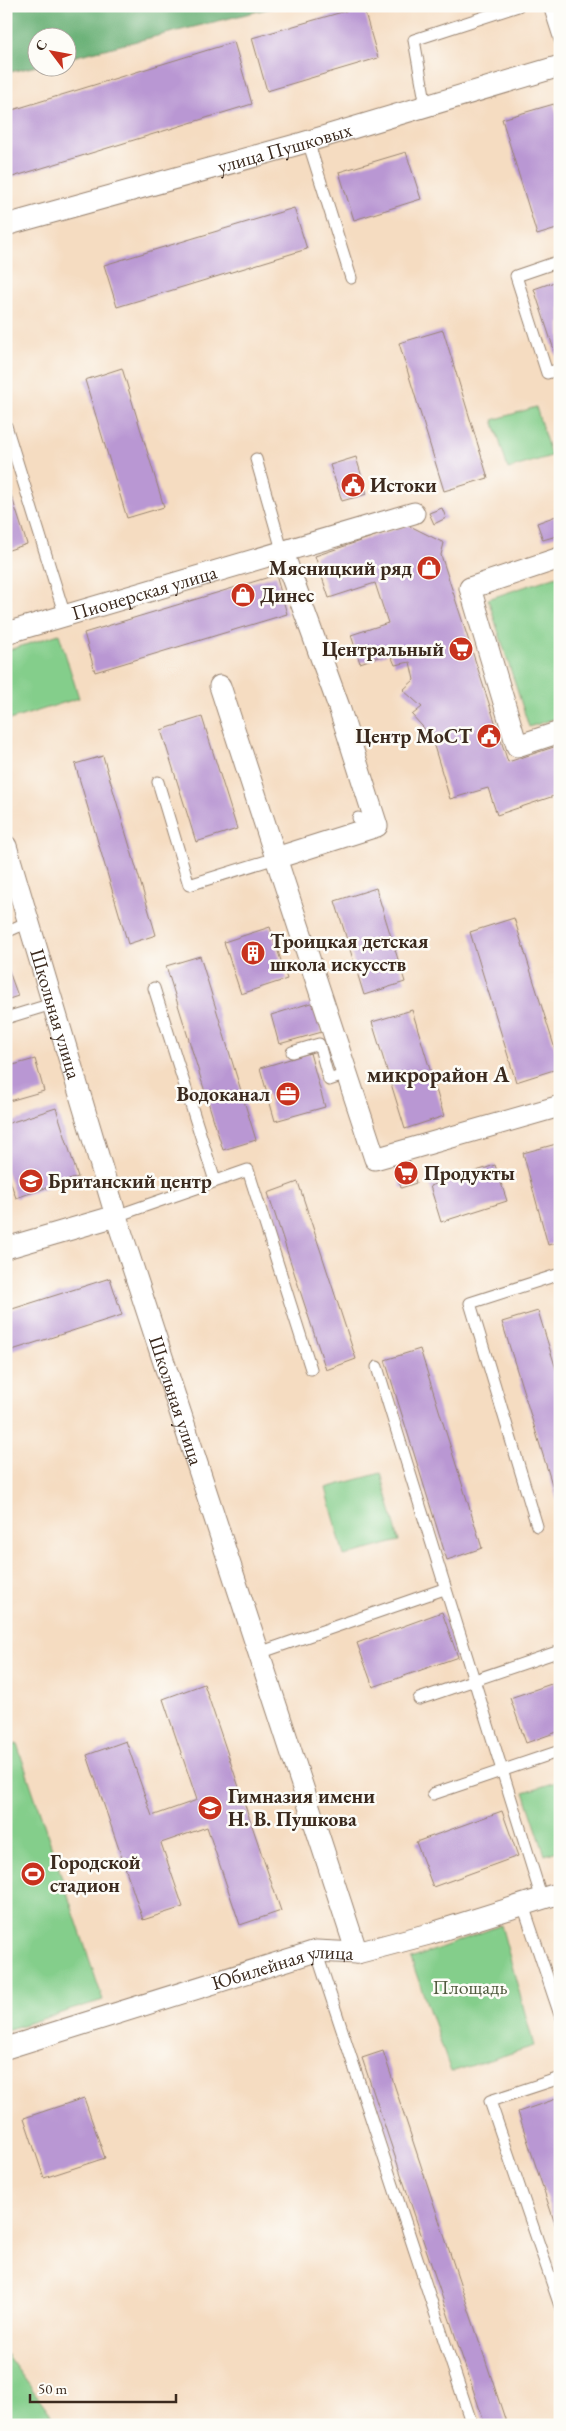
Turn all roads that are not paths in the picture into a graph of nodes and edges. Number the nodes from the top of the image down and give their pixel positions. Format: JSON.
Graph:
{"nodes":[{"id":1,"x":518,"y":6,"type":"edge"},
{"id":2,"x":549,"y":6,"type":"edge"},
{"id":3,"x":560,"y":40,"type":"edge"},
{"id":4,"x":560,"y":66,"type":"edge"},
{"id":5,"x":426,"y":106,"type":"junction"},
{"id":6,"x":308,"y":141,"type":"junction"},
{"id":7,"x":6,"y":225,"type":"edge"},
{"id":8,"x":560,"y":261,"type":"edge"},
{"id":9,"x":351,"y":278,"type":"dead end"},
{"id":10,"x":560,"y":369,"type":"edge"},
{"id":11,"x":6,"y":426,"type":"edge"},
{"id":12,"x":256,"y":459,"type":"dead end"},
{"id":13,"x":414,"y":513,"type":"dead end"},
{"id":14,"x":282,"y":550,"type":"junction"},
{"id":15,"x":560,"y":558,"type":"edge"},
{"id":16,"x":65,"y":616,"type":"junction"},
{"id":17,"x":6,"y":633,"type":"edge"},
{"id":18,"x":220,"y":686,"type":"dead end"},
{"id":19,"x":560,"y":732,"type":"edge"},
{"id":20,"x":158,"y":782,"type":"dead end"},
{"id":21,"x":358,"y":818,"type":"dead end"},
{"id":22,"x":378,"y":826,"type":"junction"},
{"id":23,"x":6,"y":846,"type":"edge"},
{"id":24,"x":276,"y":858,"type":"junction"},
{"id":25,"x":28,"y":922,"type":"junction"},
{"id":26,"x":6,"y":932,"type":"edge"},
{"id":27,"x":154,"y":988,"type":"dead end"},
{"id":28,"x":52,"y":1004,"type":"junction"},
{"id":29,"x":6,"y":1018,"type":"edge"},
{"id":30,"x":292,"y":1052,"type":"dead end"},
{"id":31,"x":347,"y":1074,"type":"junction"},
{"id":32,"x":560,"y":1106,"type":"edge"},
{"id":33,"x":214,"y":1182,"type":"junction"},
{"id":34,"x":116,"y":1216,"type":"junction"},
{"id":35,"x":6,"y":1248,"type":"edge"},
{"id":36,"x":560,"y":1274,"type":"edge"},
{"id":37,"x":376,"y":1367,"type":"dead end"},
{"id":38,"x":312,"y":1370,"type":"dead end"},
{"id":39,"x":538,"y":1526,"type":"dead end"},
{"id":40,"x":444,"y":1589,"type":"junction"},
{"id":41,"x":560,"y":1651,"type":"edge"},
{"id":42,"x":259,"y":1653,"type":"junction"},
{"id":43,"x":474,"y":1680,"type":"junction"},
{"id":44,"x":419,"y":1699,"type":"dead end"},
{"id":45,"x":560,"y":1751,"type":"edge"},
{"id":46,"x":502,"y":1771,"type":"junction"},
{"id":47,"x":433,"y":1794,"type":"dead end"},
{"id":48,"x":542,"y":1899,"type":"edge"},
{"id":49,"x":316,"y":1951,"type":"junction"},
{"id":50,"x":357,"y":1953,"type":"junction"},
{"id":51,"x":560,"y":2015,"type":"edge"},
{"id":52,"x":6,"y":2048,"type":"edge"},
{"id":53,"x":560,"y":2078,"type":"edge"},
{"id":54,"x":560,"y":2306,"type":"edge"},
{"id":55,"x":472,"y":2425,"type":"edge"}],
"edges":[{"from":1,"to":5,"type":"lane"},
{"from":2,"to":3,"type":"lane"},
{"from":4,"to":5,"type":"street","name":"улица Пушковых"},
{"from":5,"to":6,"type":"street","name":"улица Пушковых"},
{"from":6,"to":7,"type":"street","name":"улица Пушковых"},
{"from":6,"to":9,"type":"lane"},
{"from":8,"to":10,"type":"lane"},
{"from":11,"to":16,"type":"lane"},
{"from":12,"to":14,"type":"lane"},
{"from":13,"to":14,"type":"street","name":"Пионерская улица"},
{"from":14,"to":16,"type":"street","name":"Пионерская улица"},
{"from":14,"to":22,"type":"street"},
{"from":15,"to":19,"type":"street"},
{"from":16,"to":17,"type":"street","name":"Пионерская улица"},
{"from":18,"to":24,"type":"street"},
{"from":20,"to":24,"type":"lane"},
{"from":21,"to":22,"type":"lane"},
{"from":22,"to":24,"type":"street"},
{"from":23,"to":25,"type":"street","name":"Школьная улица"},
{"from":24,"to":31,"type":"street"},
{"from":25,"to":26,"type":"lane"},
{"from":25,"to":28,"type":"street","name":"Школьная улица"},
{"from":27,"to":33,"type":"lane"},
{"from":28,"to":29,"type":"lane"},
{"from":28,"to":34,"type":"street","name":"Школьная улица"},
{"from":30,"to":31,"type":"lane"},
{"from":31,"to":32,"type":"street"},
{"from":33,"to":34,"type":"lane"},
{"from":33,"to":38,"type":"lane"},
{"from":34,"to":35,"type":"street"},
{"from":34,"to":42,"type":"street","name":"Школьная улица"},
{"from":36,"to":39,"type":"lane"},
{"from":37,"to":40,"type":"lane"},
{"from":40,"to":42,"type":"lane"},
{"from":40,"to":43,"type":"lane"},
{"from":41,"to":43,"type":"lane"},
{"from":42,"to":50,"type":"street","name":"Школьная улица"},
{"from":43,"to":44,"type":"lane"},
{"from":43,"to":46,"type":"lane"},
{"from":45,"to":46,"type":"lane"},
{"from":46,"to":47,"type":"lane"},
{"from":46,"to":48,"type":"lane"},
{"from":48,"to":50,"type":"street","name":"Юбилейная улица"},
{"from":48,"to":51,"type":"lane"},
{"from":49,"to":50,"type":"street","name":"Юбилейная улица"},
{"from":49,"to":52,"type":"street","name":"Юбилейная улица"},
{"from":49,"to":55,"type":"lane"},
{"from":53,"to":54,"type":"lane"}]}
